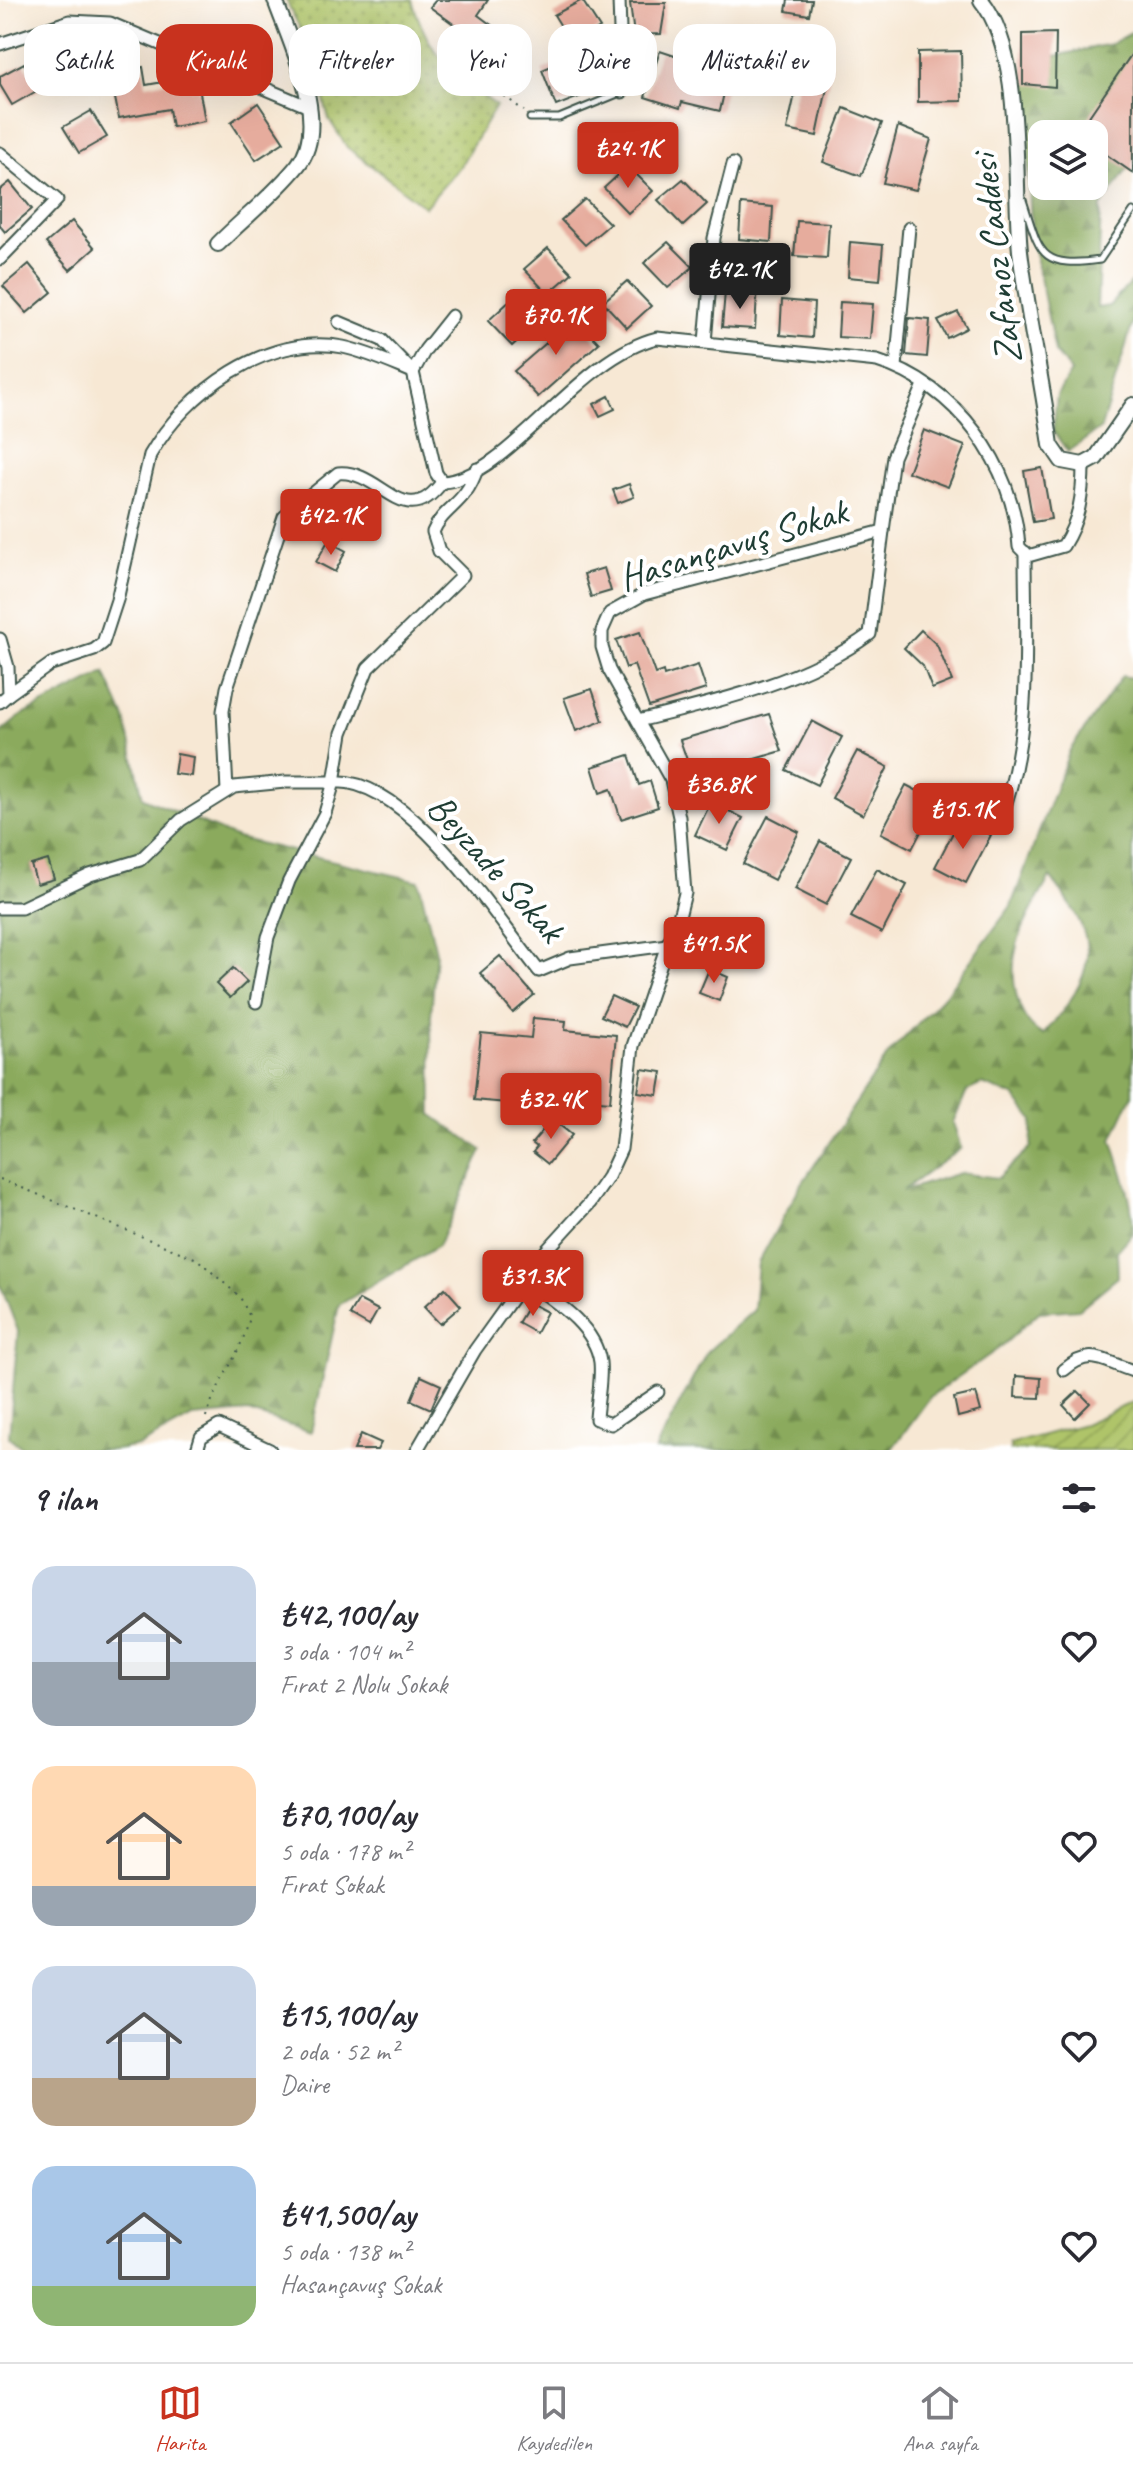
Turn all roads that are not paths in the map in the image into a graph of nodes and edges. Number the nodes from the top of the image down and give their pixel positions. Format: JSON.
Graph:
{"nodes":[{"id":1,"x":275,"y":0,"type":"edge"},
{"id":2,"x":619,"y":0,"type":"edge"},
{"id":3,"x":981,"y":0,"type":"edge"},
{"id":4,"x":620,"y":24,"type":"edge"},
{"id":5,"x":0,"y":44,"type":"edge"},
{"id":6,"x":612,"y":96,"type":"edge"},
{"id":7,"x":309,"y":107,"type":"junction"},
{"id":8,"x":530,"y":118,"type":"road end"},
{"id":9,"x":0,"y":153,"type":"edge"},
{"id":10,"x":733,"y":164,"type":"dead end"},
{"id":11,"x":1015,"y":176,"type":"junction"},
{"id":12,"x":1133,"y":211,"type":"edge"},
{"id":13,"x":909,"y":228,"type":"dead end"},
{"id":14,"x":218,"y":244,"type":"dead end"},
{"id":15,"x":0,"y":259,"type":"edge"},
{"id":16,"x":452,"y":316,"type":"dead end"},
{"id":17,"x":339,"y":322,"type":"dead end"},
{"id":18,"x":705,"y":342,"type":"junction"},
{"id":19,"x":896,"y":367,"type":"junction"},
{"id":20,"x":413,"y":372,"type":"junction"},
{"id":21,"x":924,"y":385,"type":"junction"},
{"id":22,"x":1133,"y":405,"type":"edge"},
{"id":23,"x":1083,"y":465,"type":"junction"},
{"id":24,"x":477,"y":469,"type":"junction"},
{"id":25,"x":442,"y":482,"type":"junction"},
{"id":26,"x":883,"y":531,"type":"junction"},
{"id":27,"x":1025,"y":552,"type":"junction"},
{"id":28,"x":0,"y":639,"type":"edge"},
{"id":29,"x":4,"y":698,"type":"edge"},
{"id":30,"x":638,"y":721,"type":"junction"},
{"id":31,"x":334,"y":782,"type":"junction"},
{"id":32,"x":227,"y":791,"type":"junction"},
{"id":33,"x":1000,"y":820,"type":"dead end"},
{"id":34,"x":0,"y":908,"type":"edge"},
{"id":35,"x":667,"y":945,"type":"junction"},
{"id":36,"x":256,"y":1002,"type":"dead end"},
{"id":37,"x":525,"y":1280,"type":"junction"},
{"id":38,"x":1064,"y":1370,"type":"dead end"},
{"id":39,"x":1133,"y":1371,"type":"edge"},
{"id":40,"x":658,"y":1392,"type":"dead end"},
{"id":41,"x":197,"y":1450,"type":"edge"},
{"id":42,"x":270,"y":1450,"type":"edge"},
{"id":43,"x":417,"y":1450,"type":"edge"}],
"edges":[{"from":1,"to":7,"type":"street"},
{"from":2,"to":4,"type":"street"},
{"from":3,"to":11,"type":"street","name":"Zafanoz Caddesi"},
{"from":5,"to":7,"type":"street"},
{"from":6,"to":8,"type":"lane"},
{"from":7,"to":14,"type":"street"},
{"from":9,"to":15,"type":"street"},
{"from":10,"to":18,"type":"street"},
{"from":11,"to":12,"type":"lane"},
{"from":11,"to":23,"type":"street","name":"Zafanoz Caddesi"},
{"from":13,"to":19,"type":"street"},
{"from":16,"to":20,"type":"street"},
{"from":17,"to":20,"type":"street"},
{"from":18,"to":19,"type":"street"},
{"from":18,"to":24,"type":"street"},
{"from":19,"to":21,"type":"street"},
{"from":20,"to":25,"type":"street"},
{"from":20,"to":29,"type":"street"},
{"from":21,"to":26,"type":"street","name":"Hasançavuş Sokak"},
{"from":21,"to":27,"type":"street"},
{"from":22,"to":23,"type":"street"},
{"from":23,"to":27,"type":"street"},
{"from":24,"to":25,"type":"street"},
{"from":24,"to":31,"type":"street"},
{"from":25,"to":32,"type":"street"},
{"from":26,"to":30,"type":"street"},
{"from":26,"to":30,"type":"street","name":"Hasançavuş Sokak"},
{"from":27,"to":33,"type":"street"},
{"from":28,"to":29,"type":"street"},
{"from":30,"to":35,"type":"street","name":"Hasançavuş Sokak"},
{"from":31,"to":32,"type":"street"},
{"from":31,"to":35,"type":"street","name":"Beyzade Sokak"},
{"from":31,"to":36,"type":"street"},
{"from":32,"to":34,"type":"street"},
{"from":35,"to":37,"type":"street","name":"Hasançavuş Sokak"},
{"from":37,"to":40,"type":"street"},
{"from":37,"to":43,"type":"street","name":"Hasançavuş Sokak"},
{"from":38,"to":39,"type":"street"},
{"from":41,"to":42,"type":"street"}]}
